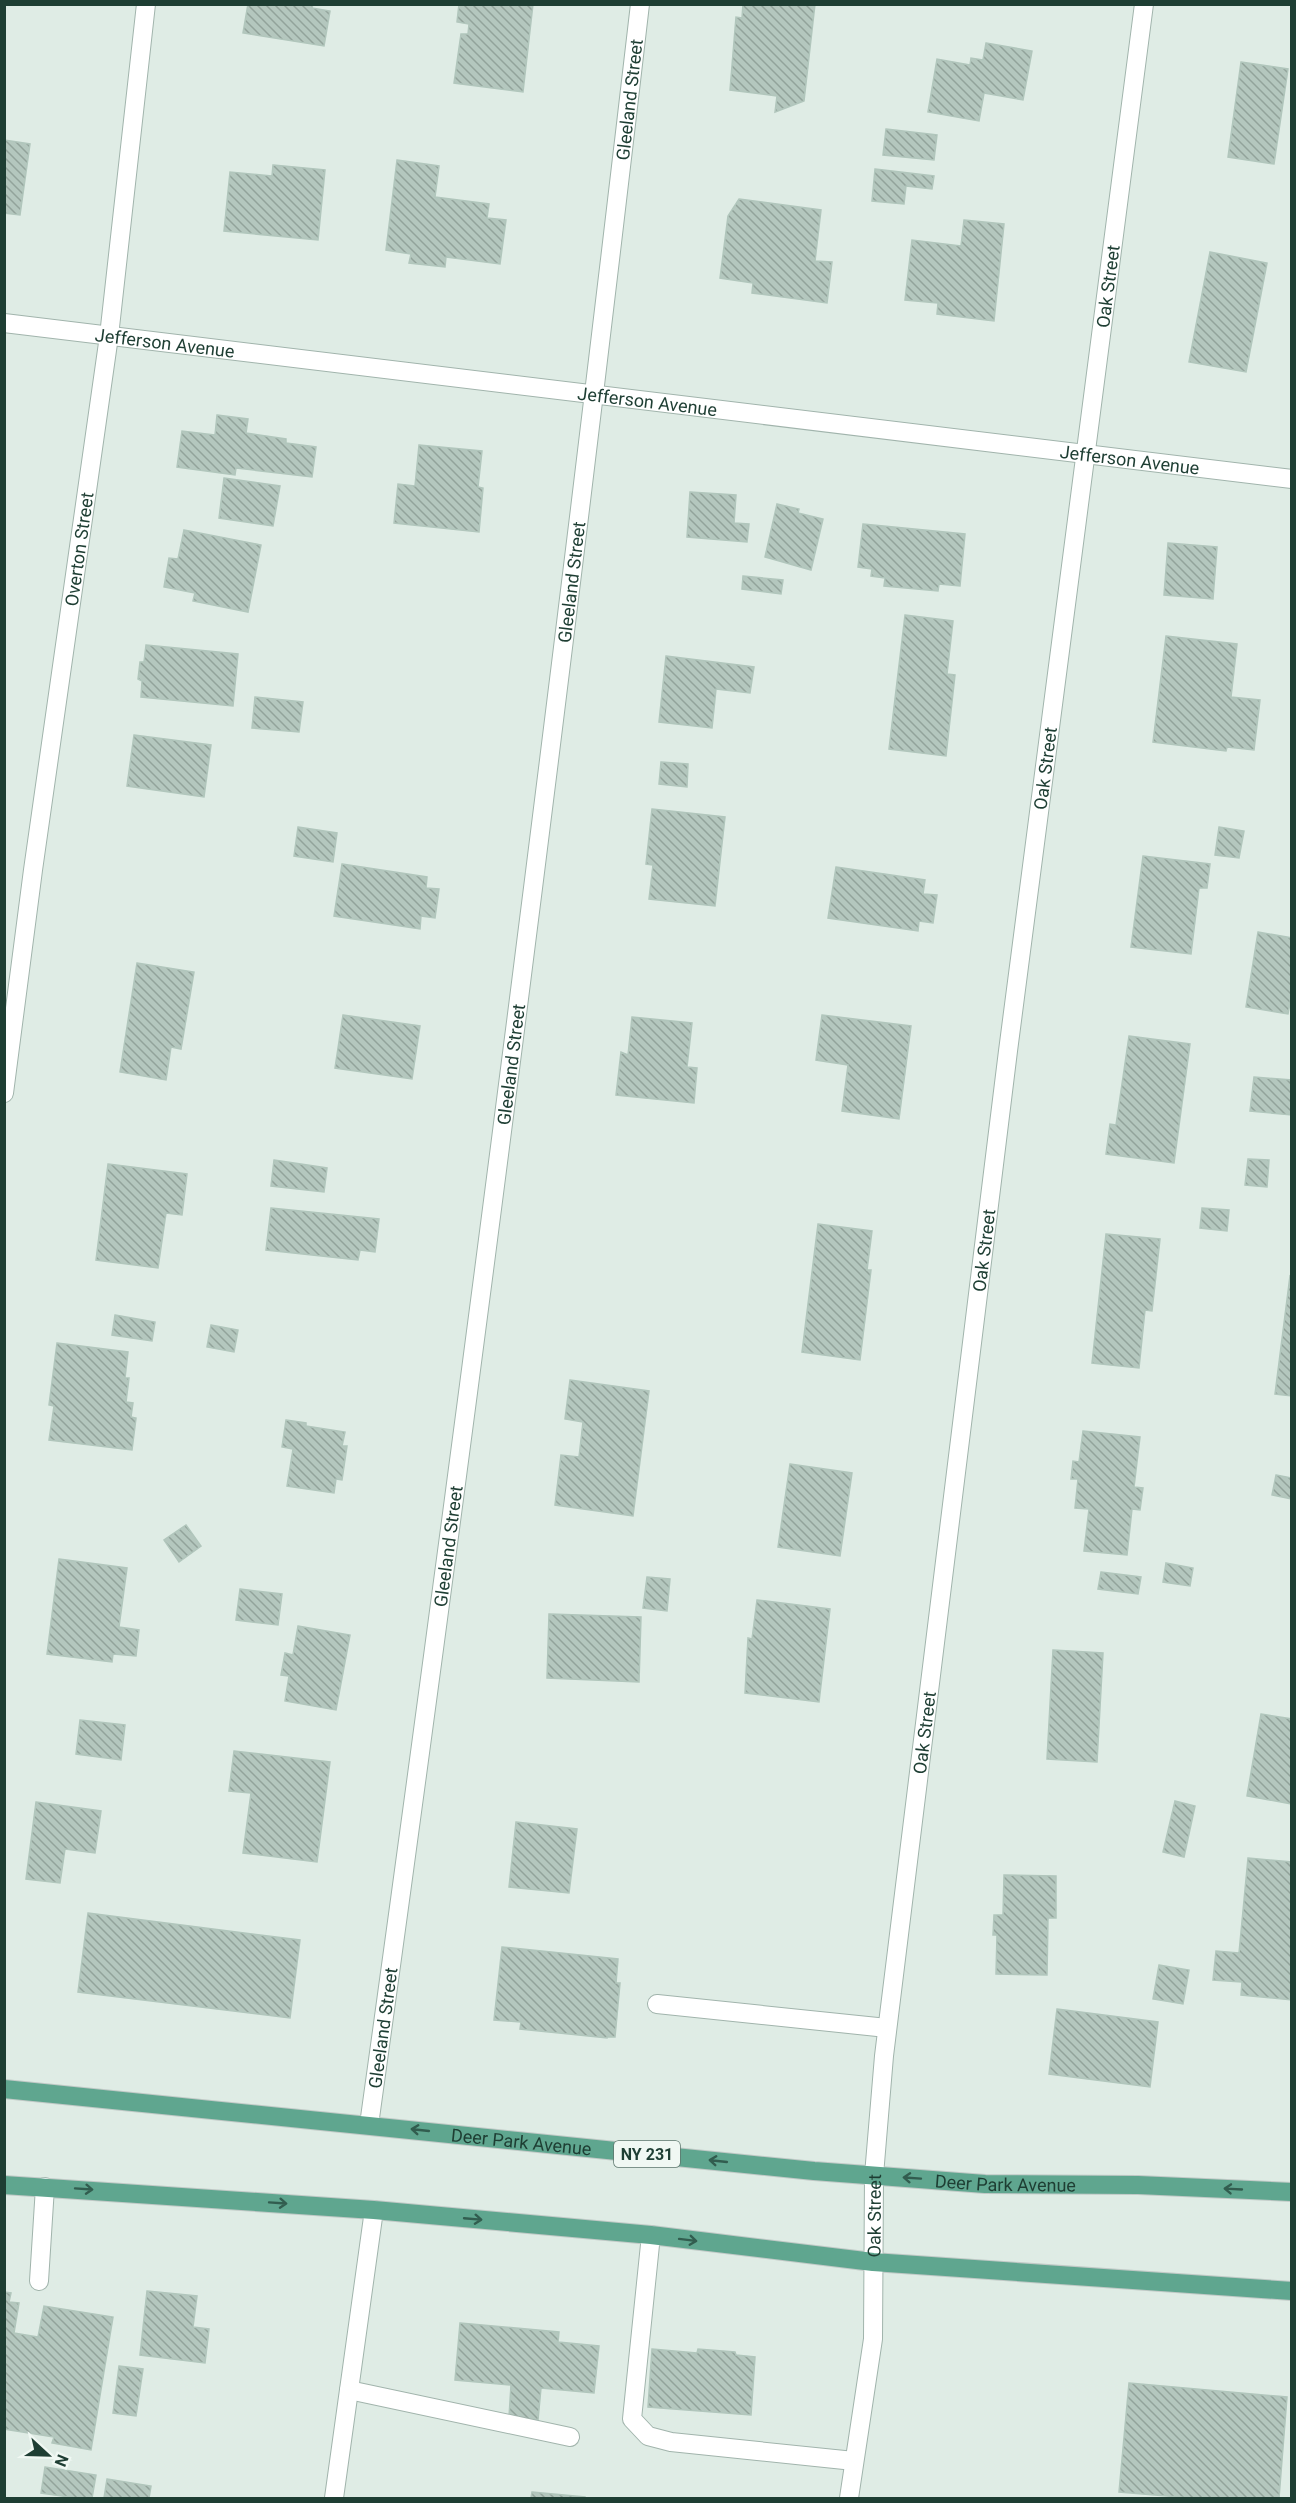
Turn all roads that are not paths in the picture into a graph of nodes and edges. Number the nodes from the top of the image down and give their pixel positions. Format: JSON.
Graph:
{"nodes":[{"id":1,"x":146,"y":4,"type":"edge"},
{"id":2,"x":640,"y":4,"type":"edge"},
{"id":3,"x":1144,"y":4,"type":"edge"},
{"id":4,"x":4,"y":322,"type":"edge"},
{"id":5,"x":109,"y":336,"type":"junction"},
{"id":6,"x":594,"y":393,"type":"junction"},
{"id":7,"x":1086,"y":454,"type":"junction"},
{"id":8,"x":1292,"y":479,"type":"edge"},
{"id":9,"x":4,"y":1094,"type":"edge"},
{"id":10,"x":657,"y":2004,"type":"dead end"},
{"id":11,"x":887,"y":2028,"type":"junction"},
{"id":12,"x":4,"y":2089,"type":"edge"},
{"id":13,"x":369,"y":2125,"type":"junction"},
{"id":14,"x":874,"y":2175,"type":"junction"},
{"id":15,"x":4,"y":2185,"type":"edge"},
{"id":16,"x":45,"y":2187,"type":"junction"},
{"id":17,"x":1292,"y":2192,"type":"edge"},
{"id":18,"x":374,"y":2210,"type":"junction"},
{"id":19,"x":651,"y":2235,"type":"junction"},
{"id":20,"x":873,"y":2262,"type":"junction"},
{"id":21,"x":39,"y":2281,"type":"dead end"},
{"id":22,"x":1292,"y":2291,"type":"edge"},
{"id":23,"x":349,"y":2390,"type":"junction"},
{"id":24,"x":570,"y":2437,"type":"dead end"},
{"id":25,"x":854,"y":2461,"type":"junction"},
{"id":26,"x":334,"y":2499,"type":"edge"},
{"id":27,"x":849,"y":2499,"type":"edge"}],
"edges":[{"from":1,"to":5,"type":"street","name":"Overton Street"},
{"from":2,"to":6,"type":"street","name":"Gleeland Street"},
{"from":3,"to":7,"type":"street","name":"Oak Street"},
{"from":4,"to":5,"type":"street","name":"Jefferson Avenue"},
{"from":5,"to":6,"type":"street","name":"Jefferson Avenue"},
{"from":5,"to":9,"type":"street","name":"Overton Street"},
{"from":6,"to":7,"type":"street","name":"Jefferson Avenue"},
{"from":6,"to":13,"type":"street","name":"Gleeland Street"},
{"from":7,"to":8,"type":"street","name":"Jefferson Avenue"},
{"from":7,"to":11,"type":"street","name":"Oak Street"},
{"from":10,"to":11,"type":"street"},
{"from":11,"to":14,"type":"street","name":"Oak Street"},
{"from":12,"to":13,"type":"main road","name":"Deer Park Avenue","number":"NY 231"},
{"from":14,"to":13,"type":"main road","name":"Deer Park Avenue","number":"NY 231","one_way":true},
{"from":17,"to":14,"type":"main road","name":"Deer Park Avenue","number":"NY 231","one_way":true},
{"from":14,"to":20,"type":"street","name":"Oak Street"},
{"from":15,"to":16,"type":"main road"},
{"from":16,"to":18,"type":"main road","one_way":true},
{"from":16,"to":21,"type":"street"},
{"from":18,"to":19,"type":"main road","one_way":true},
{"from":18,"to":23,"type":"street"},
{"from":19,"to":20,"type":"main road","one_way":true},
{"from":19,"to":25,"type":"street"},
{"from":20,"to":22,"type":"main road"},
{"from":20,"to":25,"type":"street","name":"Oak Street"},
{"from":23,"to":24,"type":"street"},
{"from":23,"to":26,"type":"street"},
{"from":25,"to":27,"type":"street","name":"Oak Street"}]}
